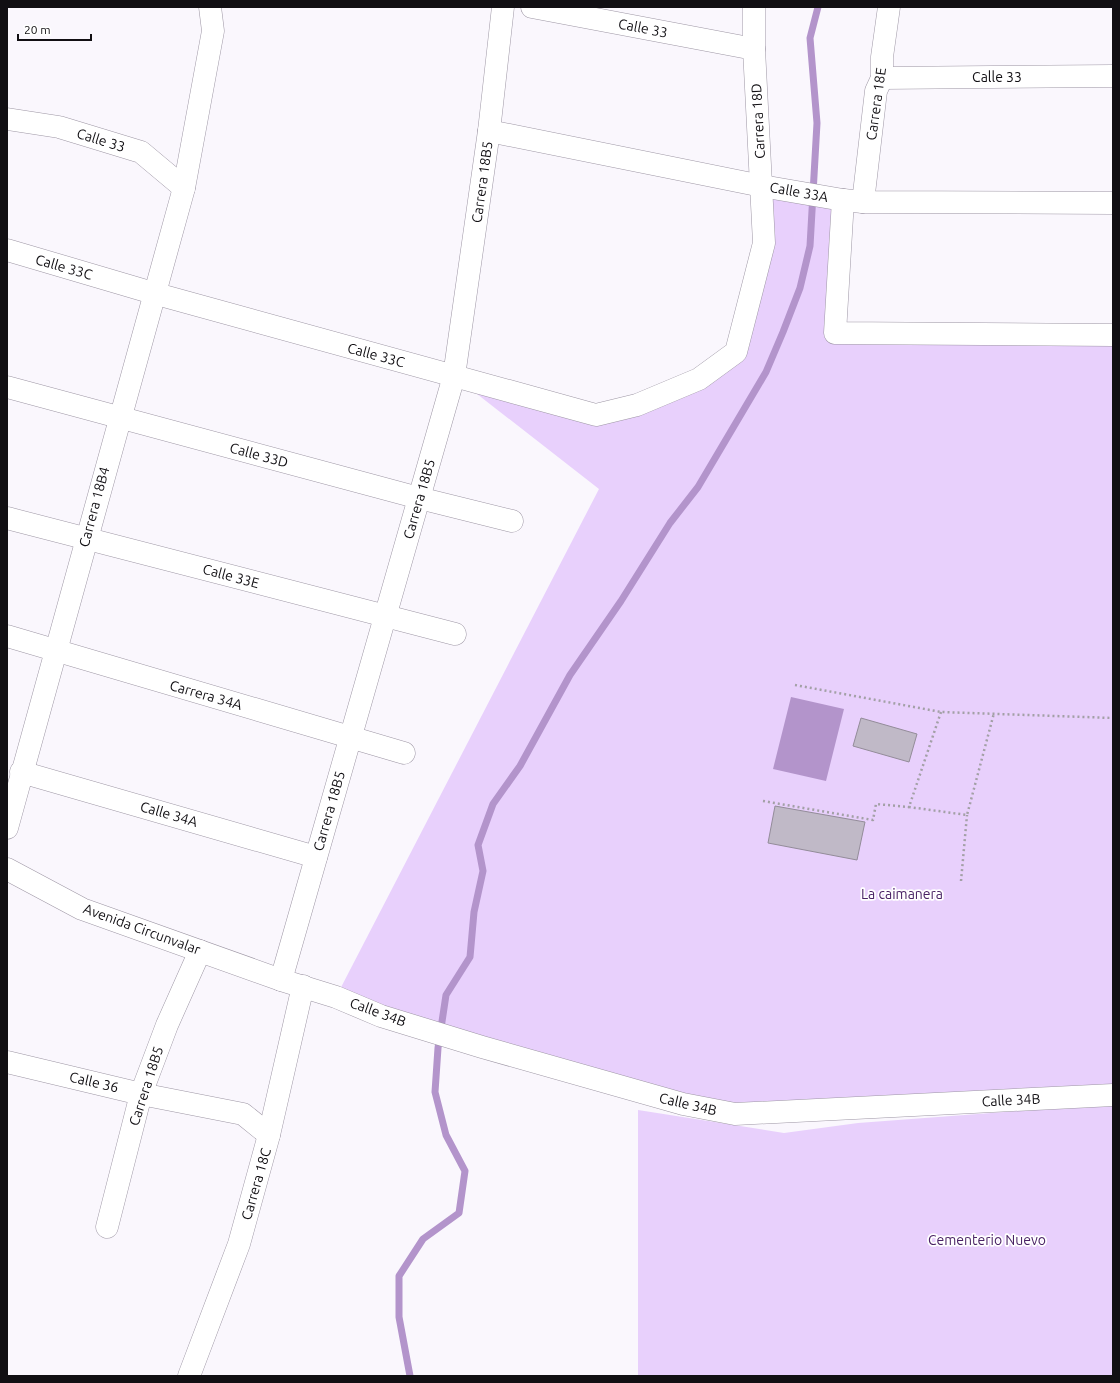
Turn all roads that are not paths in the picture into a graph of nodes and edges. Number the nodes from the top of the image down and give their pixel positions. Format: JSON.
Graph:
{"nodes":[{"id":1,"x":210,"y":7,"type":"edge"},
{"id":2,"x":503,"y":7,"type":"edge"},
{"id":3,"x":532,"y":7,"type":"edge"},
{"id":4,"x":754,"y":7,"type":"edge"},
{"id":5,"x":889,"y":7,"type":"edge"},
{"id":6,"x":754,"y":49,"type":"junction"},
{"id":7,"x":1113,"y":76,"type":"edge"},
{"id":8,"x":882,"y":78,"type":"junction"},
{"id":9,"x":7,"y":118,"type":"edge"},
{"id":10,"x":490,"y":131,"type":"junction"},
{"id":11,"x":762,"y":186,"type":"junction"},
{"id":12,"x":184,"y":188,"type":"junction"},
{"id":13,"x":853,"y":201,"type":"junction"},
{"id":14,"x":1113,"y":203,"type":"edge"},
{"id":15,"x":7,"y":250,"type":"edge"},
{"id":16,"x":153,"y":293,"type":"junction"},
{"id":17,"x":1113,"y":335,"type":"edge"},
{"id":18,"x":736,"y":352,"type":"joint"},
{"id":19,"x":454,"y":376,"type":"junction"},
{"id":20,"x":7,"y":387,"type":"edge"},
{"id":21,"x":119,"y":418,"type":"junction"},
{"id":22,"x":419,"y":498,"type":"junction"},
{"id":23,"x":7,"y":518,"type":"edge"},
{"id":24,"x":512,"y":521,"type":"dead end"},
{"id":25,"x":86,"y":538,"type":"junction"},
{"id":26,"x":385,"y":616,"type":"junction"},
{"id":27,"x":454,"y":634,"type":"dead end"},
{"id":28,"x":7,"y":636,"type":"edge"},
{"id":29,"x":55,"y":650,"type":"junction"},
{"id":30,"x":350,"y":737,"type":"junction"},
{"id":31,"x":404,"y":752,"type":"dead end"},
{"id":32,"x":21,"y":772,"type":"junction"},
{"id":33,"x":7,"y":828,"type":"edge"},
{"id":34,"x":316,"y":857,"type":"junction"},
{"id":35,"x":7,"y":869,"type":"edge"},
{"id":36,"x":200,"y":951,"type":"junction"},
{"id":37,"x":280,"y":980,"type":"junction"},
{"id":38,"x":303,"y":986,"type":"junction"},
{"id":39,"x":7,"y":1062,"type":"edge"},
{"id":40,"x":141,"y":1094,"type":"junction"},
{"id":41,"x":1113,"y":1095,"type":"edge"},
{"id":42,"x":269,"y":1135,"type":"junction"},
{"id":43,"x":107,"y":1227,"type":"dead end"},
{"id":44,"x":189,"y":1376,"type":"edge"}],
"edges":[{"from":1,"to":12,"type":"street","name":"Carrera 18B4"},
{"from":2,"to":10,"type":"street","name":"Carrera 18B5"},
{"from":3,"to":6,"type":"street","name":"Calle 33"},
{"from":4,"to":6,"type":"street","name":"Carrera 18D"},
{"from":5,"to":8,"type":"street","name":"Carrera 18E"},
{"from":6,"to":11,"type":"street","name":"Carrera 18D"},
{"from":7,"to":8,"type":"street","name":"Calle 33"},
{"from":8,"to":13,"type":"street","name":"Carrera 18E"},
{"from":9,"to":12,"type":"street","name":"Calle 33"},
{"from":10,"to":11,"type":"street","name":"Calle 33A"},
{"from":10,"to":19,"type":"street","name":"Carrera 18B5"},
{"from":11,"to":13,"type":"street","name":"Calle 33A"},
{"from":11,"to":18,"type":"street","name":"Carrera 18D"},
{"from":12,"to":16,"type":"street","name":"Carrera 18B4"},
{"from":13,"to":14,"type":"street","name":"Calle 33A"},
{"from":13,"to":17,"type":"street","name":"Carrera 18E"},
{"from":15,"to":16,"type":"street","name":"Calle 33C"},
{"from":16,"to":19,"type":"street","name":"Calle 33C"},
{"from":16,"to":21,"type":"street","name":"Carrera 18B4"},
{"from":18,"to":19,"type":"street","name":"Calle 33C"},
{"from":19,"to":22,"type":"street","name":"Carrera 18B5"},
{"from":20,"to":21,"type":"street","name":"Calle 33D"},
{"from":21,"to":22,"type":"street","name":"Calle 33D"},
{"from":21,"to":25,"type":"street","name":"Carrera 18B4"},
{"from":22,"to":24,"type":"street","name":"Calle 33D"},
{"from":22,"to":26,"type":"street","name":"Carrera 18B5"},
{"from":23,"to":25,"type":"street","name":"Calle 33E"},
{"from":25,"to":26,"type":"street","name":"Calle 33E"},
{"from":25,"to":29,"type":"street","name":"Carrera 18B4"},
{"from":26,"to":27,"type":"street","name":"Calle 33E"},
{"from":26,"to":30,"type":"street","name":"Carrera 18B5"},
{"from":28,"to":29,"type":"street","name":"Carrera 34A"},
{"from":29,"to":30,"type":"street","name":"Carrera 34A"},
{"from":29,"to":32,"type":"street","name":"Carrera 18B4"},
{"from":30,"to":31,"type":"street","name":"Carrera 34A"},
{"from":30,"to":34,"type":"street","name":"Carrera 18B5"},
{"from":32,"to":33,"type":"street","name":"Carrera 18B4"},
{"from":32,"to":34,"type":"street","name":"Calle 34A"},
{"from":34,"to":37,"type":"street","name":"Carrera 18B5"},
{"from":35,"to":36,"type":"street","name":"Avenida Circunvalar"},
{"from":36,"to":37,"type":"street","name":"Avenida Circunvalar"},
{"from":36,"to":40,"type":"street","name":"Carrera 18B5"},
{"from":37,"to":38,"type":"street","name":"Calle 34B"},
{"from":38,"to":41,"type":"street","name":"Calle 34B"},
{"from":38,"to":42,"type":"street","name":"Carrera 18C"},
{"from":39,"to":40,"type":"street","name":"Calle 36"},
{"from":40,"to":42,"type":"street","name":"Calle 36"},
{"from":40,"to":43,"type":"street","name":"Carrera 18B5"},
{"from":42,"to":44,"type":"street","name":"Carrera 18C"}]}
